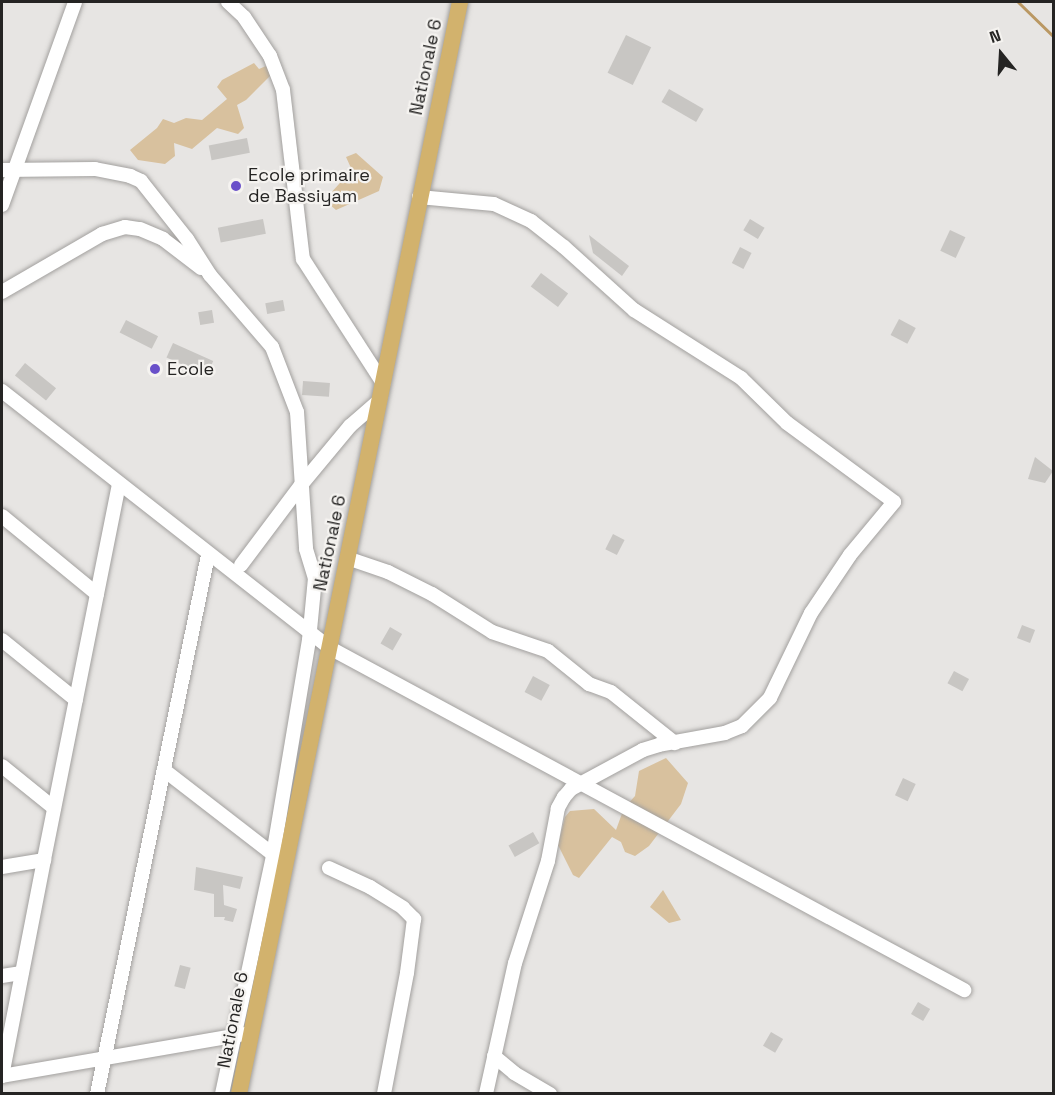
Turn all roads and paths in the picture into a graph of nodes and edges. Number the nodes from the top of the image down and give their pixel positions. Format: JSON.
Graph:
{"nodes":[{"id":1,"x":75,"y":2,"type":"edge"},
{"id":2,"x":228,"y":2,"type":"edge"},
{"id":3,"x":460,"y":2,"type":"edge"},
{"id":4,"x":8,"y":170,"type":"edge"},
{"id":5,"x":419,"y":197,"type":"junction"},
{"id":6,"x":2,"y":205,"type":"edge"},
{"id":7,"x":210,"y":275,"type":"junction"},
{"id":8,"x":2,"y":292,"type":"edge"},
{"id":9,"x":383,"y":383,"type":"junction"},
{"id":10,"x":2,"y":391,"type":"edge"},
{"id":11,"x":379,"y":401,"type":"junction"},
{"id":12,"x":119,"y":484,"type":"junction"},
{"id":13,"x":301,"y":485,"type":"junction"},
{"id":14,"x":2,"y":516,"type":"edge"},
{"id":15,"x":208,"y":555,"type":"junction"},
{"id":16,"x":347,"y":558,"type":"junction"},
{"id":17,"x":241,"y":565,"type":"dead end"},
{"id":18,"x":97,"y":594,"type":"junction"},
{"id":19,"x":310,"y":633,"type":"junction"},
{"id":20,"x":2,"y":640,"type":"edge"},
{"id":21,"x":328,"y":647,"type":"junction"},
{"id":22,"x":76,"y":700,"type":"junction"},
{"id":23,"x":675,"y":743,"type":"junction"},
{"id":24,"x":2,"y":766,"type":"edge"},
{"id":25,"x":164,"y":770,"type":"junction"},
{"id":26,"x":582,"y":783,"type":"junction"},
{"id":27,"x":54,"y":808,"type":"junction"},
{"id":28,"x":279,"y":858,"type":"junction"},
{"id":29,"x":44,"y":860,"type":"junction"},
{"id":30,"x":2,"y":867,"type":"edge"},
{"id":31,"x":329,"y":868,"type":"dead end"},
{"id":32,"x":22,"y":973,"type":"junction"},
{"id":33,"x":2,"y":976,"type":"edge"},
{"id":34,"x":964,"y":990,"type":"dead end"},
{"id":35,"x":243,"y":1034,"type":"junction"},
{"id":36,"x":494,"y":1056,"type":"junction"},
{"id":37,"x":104,"y":1059,"type":"junction"},
{"id":38,"x":97,"y":1094,"type":"edge"},
{"id":39,"x":222,"y":1094,"type":"edge"},
{"id":40,"x":239,"y":1094,"type":"edge"},
{"id":41,"x":384,"y":1094,"type":"edge"},
{"id":42,"x":486,"y":1094,"type":"edge"},
{"id":43,"x":550,"y":1094,"type":"edge"}],
"edges":[{"from":1,"to":4,"type":"street"},
{"from":2,"to":9,"type":"street"},
{"from":3,"to":5,"type":"main road","name":"Nationale 6"},
{"from":4,"to":6,"type":"street"},
{"from":4,"to":7,"type":"street"},
{"from":5,"to":9,"type":"main road","name":"Nationale 6"},
{"from":5,"to":23,"type":"street"},
{"from":7,"to":8,"type":"street"},
{"from":7,"to":13,"type":"street"},
{"from":9,"to":11,"type":"main road","name":"Nationale 6"},
{"from":10,"to":12,"type":"street"},
{"from":11,"to":13,"type":"street"},
{"from":11,"to":16,"type":"main road","name":"Nationale 6"},
{"from":12,"to":15,"type":"street"},
{"from":12,"to":18,"type":"street"},
{"from":13,"to":17,"type":"street"},
{"from":13,"to":19,"type":"street"},
{"from":14,"to":18,"type":"street"},
{"from":15,"to":19,"type":"street"},
{"from":15,"to":25,"type":"street"},
{"from":16,"to":21,"type":"main road","name":"Nationale 6"},
{"from":16,"to":23,"type":"street"},
{"from":18,"to":22,"type":"street"},
{"from":19,"to":21,"type":"street"},
{"from":19,"to":28,"type":"street"},
{"from":20,"to":22,"type":"street"},
{"from":21,"to":26,"type":"street"},
{"from":21,"to":28,"type":"main road","name":"Nationale 6"},
{"from":22,"to":27,"type":"street"},
{"from":23,"to":26,"type":"street"},
{"from":24,"to":27,"type":"street"},
{"from":25,"to":28,"type":"street"},
{"from":25,"to":37,"type":"street"},
{"from":26,"to":34,"type":"street"},
{"from":26,"to":36,"type":"street"},
{"from":27,"to":29,"type":"street"},
{"from":28,"to":35,"type":"main road","name":"Nationale 6"},
{"from":29,"to":30,"type":"street"},
{"from":29,"to":32,"type":"street"},
{"from":31,"to":41,"type":"street"},
{"from":32,"to":33,"type":"street"},
{"from":32,"to":37,"type":"street"},
{"from":35,"to":37,"type":"street"},
{"from":35,"to":39,"type":"street"},
{"from":35,"to":40,"type":"main road","name":"Nationale 6"},
{"from":36,"to":42,"type":"street"},
{"from":36,"to":43,"type":"street"},
{"from":37,"to":38,"type":"street"}]}
